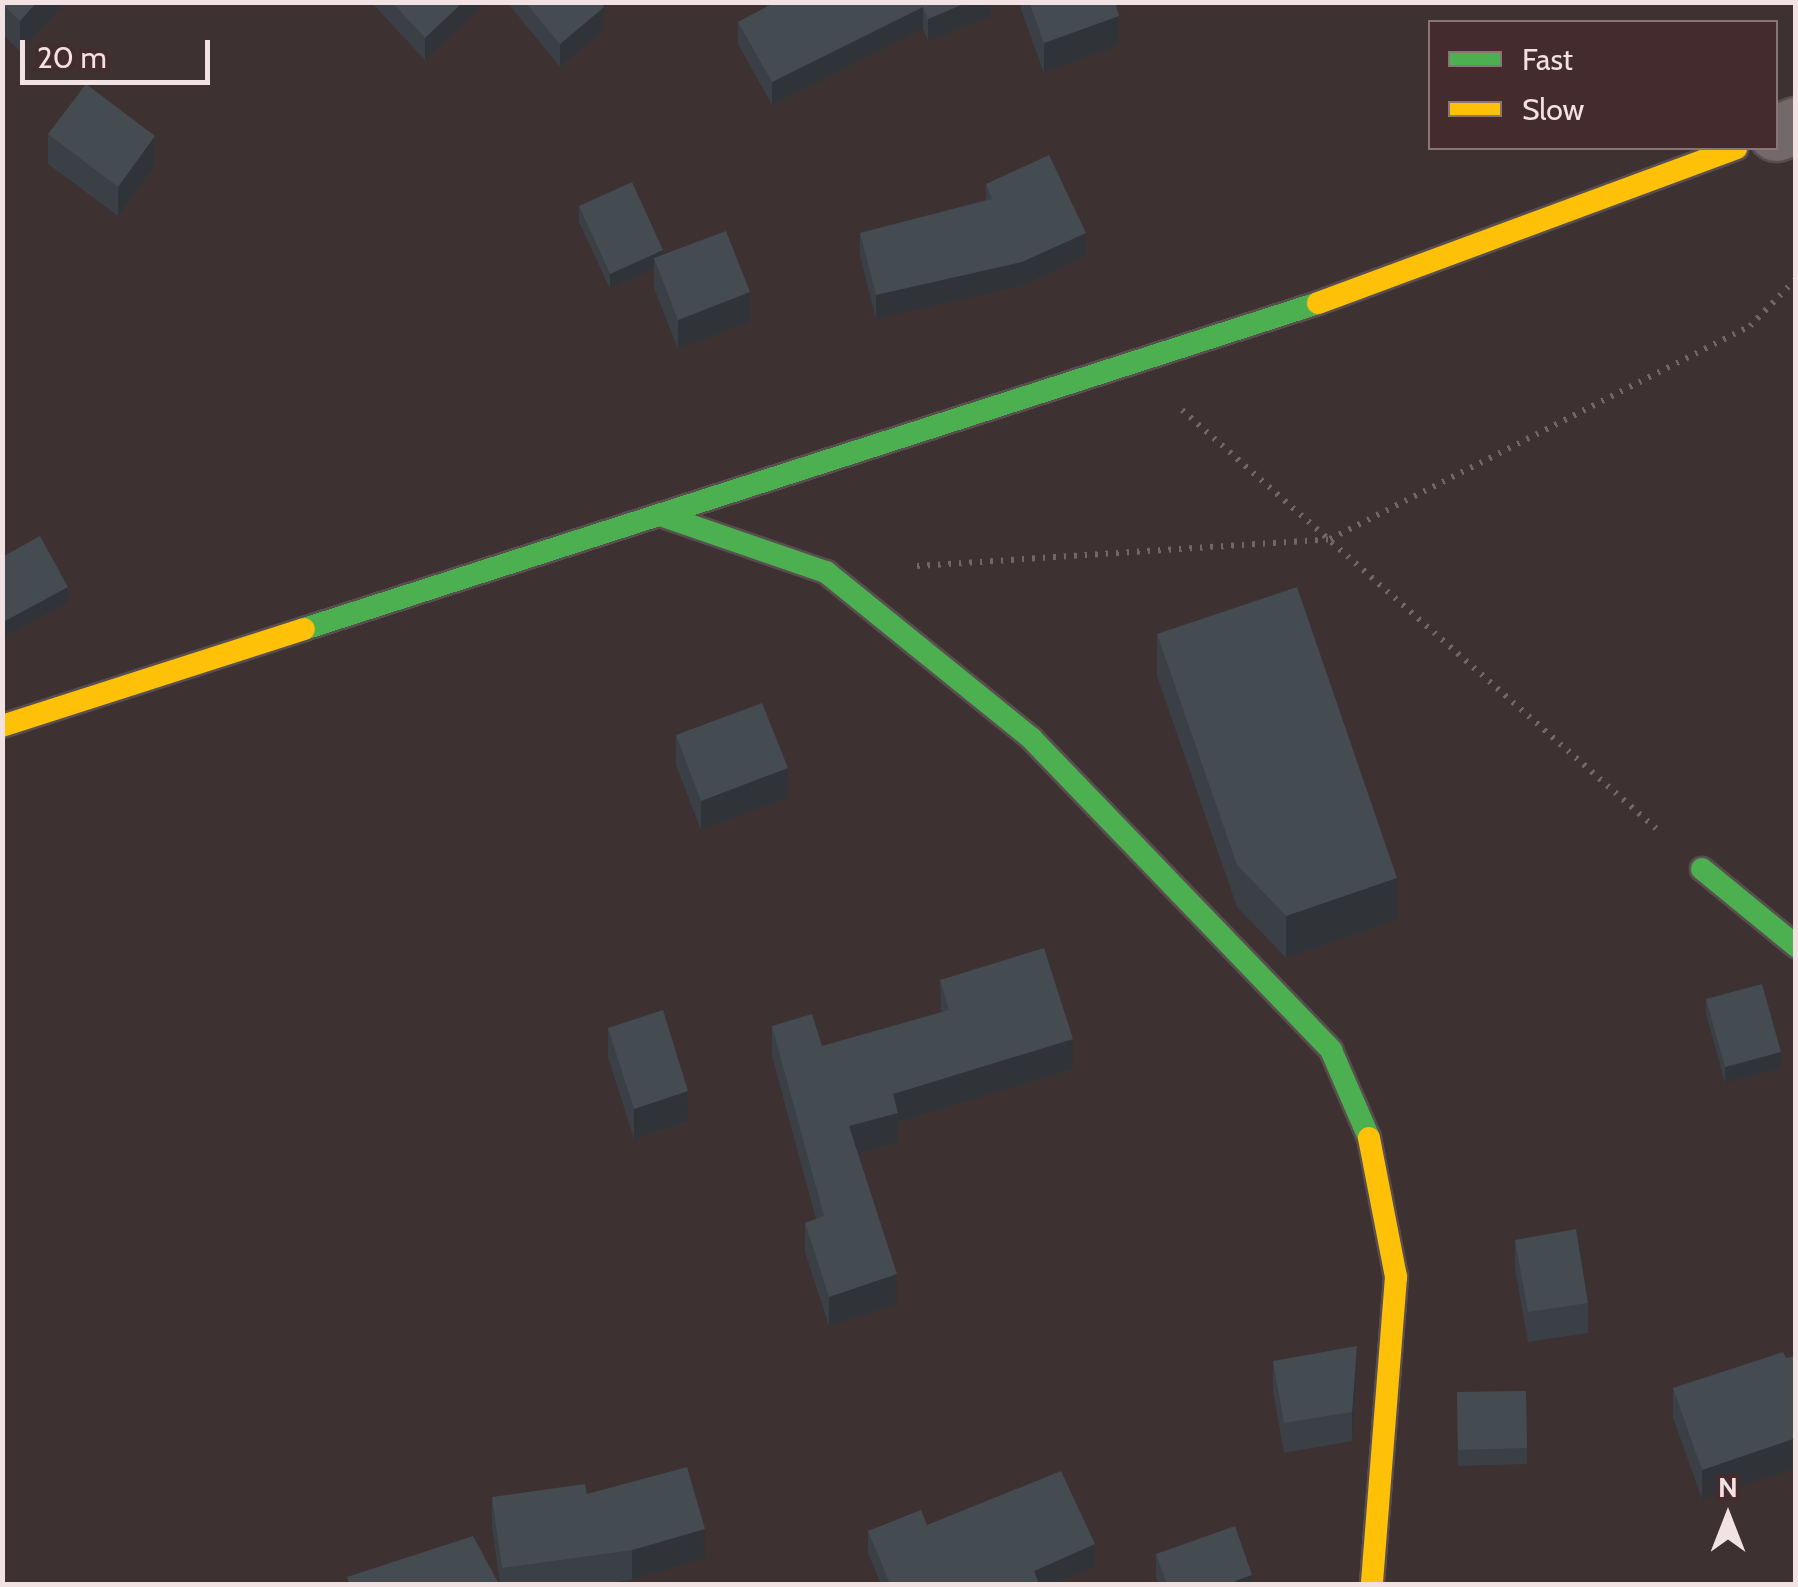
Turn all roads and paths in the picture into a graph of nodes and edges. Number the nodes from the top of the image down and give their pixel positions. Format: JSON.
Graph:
{"nodes":[{"id":1,"x":1731,"y":150,"type":"edge"},
{"id":2,"x":1796,"y":279,"type":"edge"},
{"id":3,"x":1130,"y":364,"type":"junction"},
{"id":4,"x":660,"y":515,"type":"junction"},
{"id":5,"x":1330,"y":539,"type":"junction"},
{"id":6,"x":826,"y":572,"type":"junction"},
{"id":7,"x":2,"y":726,"type":"edge"},
{"id":8,"x":1702,"y":870,"type":"joint"},
{"id":9,"x":1796,"y":946,"type":"edge"},
{"id":10,"x":1372,"y":1584,"type":"edge"}],
"edges":[{"from":1,"to":3,"type":"street"},
{"from":2,"to":5,"type":"path"},
{"from":3,"to":4,"type":"street"},
{"from":3,"to":5,"type":"path"},
{"from":4,"to":6,"type":"street"},
{"from":4,"to":7,"type":"street"},
{"from":5,"to":6,"type":"path"},
{"from":5,"to":8,"type":"path"},
{"from":6,"to":10,"type":"street"},
{"from":8,"to":9,"type":"street"}]}
